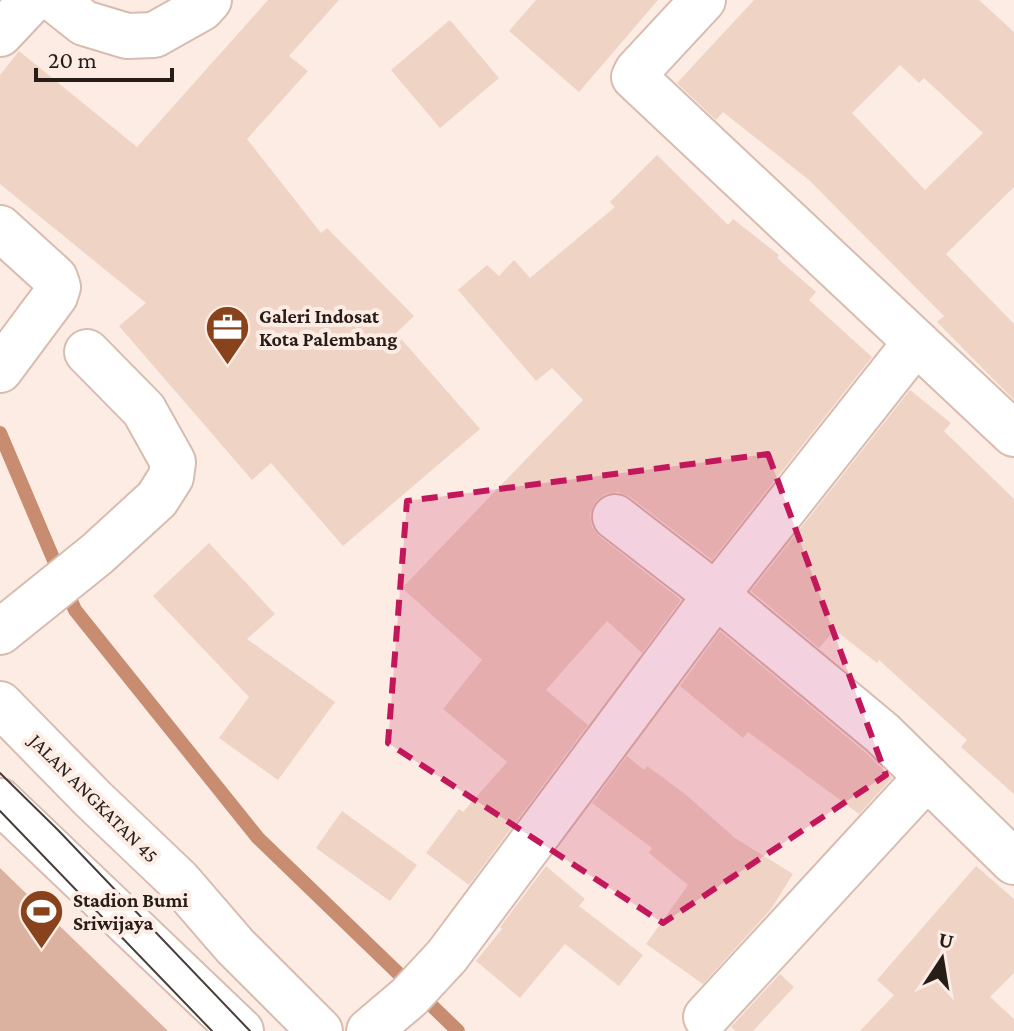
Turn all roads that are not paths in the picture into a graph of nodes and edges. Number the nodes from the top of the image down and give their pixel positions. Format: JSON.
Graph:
{"nodes":[{"id":1,"x":32,"y":0,"type":"edge"},
{"id":2,"x":55,"y":0,"type":"edge"},
{"id":3,"x":209,"y":0,"type":"edge"},
{"id":4,"x":703,"y":0,"type":"edge"},
{"id":5,"x":0,"y":34,"type":"edge"},
{"id":6,"x":0,"y":228,"type":"edge"},
{"id":7,"x":916,"y":342,"type":"junction"},
{"id":8,"x":87,"y":352,"type":"dead end"},
{"id":9,"x":0,"y":370,"type":"edge"},
{"id":10,"x":1014,"y":434,"type":"edge"},
{"id":11,"x":615,"y":517,"type":"dead end"},
{"id":12,"x":716,"y":595,"type":"junction"},
{"id":13,"x":0,"y":632,"type":"edge"},
{"id":14,"x":0,"y":704,"type":"edge"},
{"id":15,"x":927,"y":777,"type":"junction"},
{"id":16,"x":0,"y":801,"type":"edge"},
{"id":17,"x":1014,"y":862,"type":"edge"},
{"id":18,"x":143,"y":937,"type":"junction"},
{"id":19,"x":235,"y":946,"type":"junction"},
{"id":20,"x":706,"y":1017,"type":"dead end"},
{"id":21,"x":241,"y":1031,"type":"edge"},
{"id":22,"x":320,"y":1031,"type":"edge"},
{"id":23,"x":369,"y":1031,"type":"edge"}],
"edges":[{"from":1,"to":5,"type":"street"},
{"from":2,"to":3,"type":"street"},
{"from":4,"to":7,"type":"street"},
{"from":6,"to":9,"type":"street"},
{"from":7,"to":10,"type":"street"},
{"from":7,"to":12,"type":"street"},
{"from":8,"to":13,"type":"street"},
{"from":11,"to":12,"type":"street"},
{"from":12,"to":15,"type":"street"},
{"from":12,"to":23,"type":"street"},
{"from":14,"to":19,"type":"street","name":"JALAN ANGKATAN 45"},
{"from":15,"to":17,"type":"street"},
{"from":15,"to":20,"type":"street"},
{"from":16,"to":18,"type":"street"},
{"from":18,"to":19,"type":"street"},
{"from":18,"to":21,"type":"street"},
{"from":19,"to":22,"type":"street","name":"JALAN ANGKATAN 45"}]}
